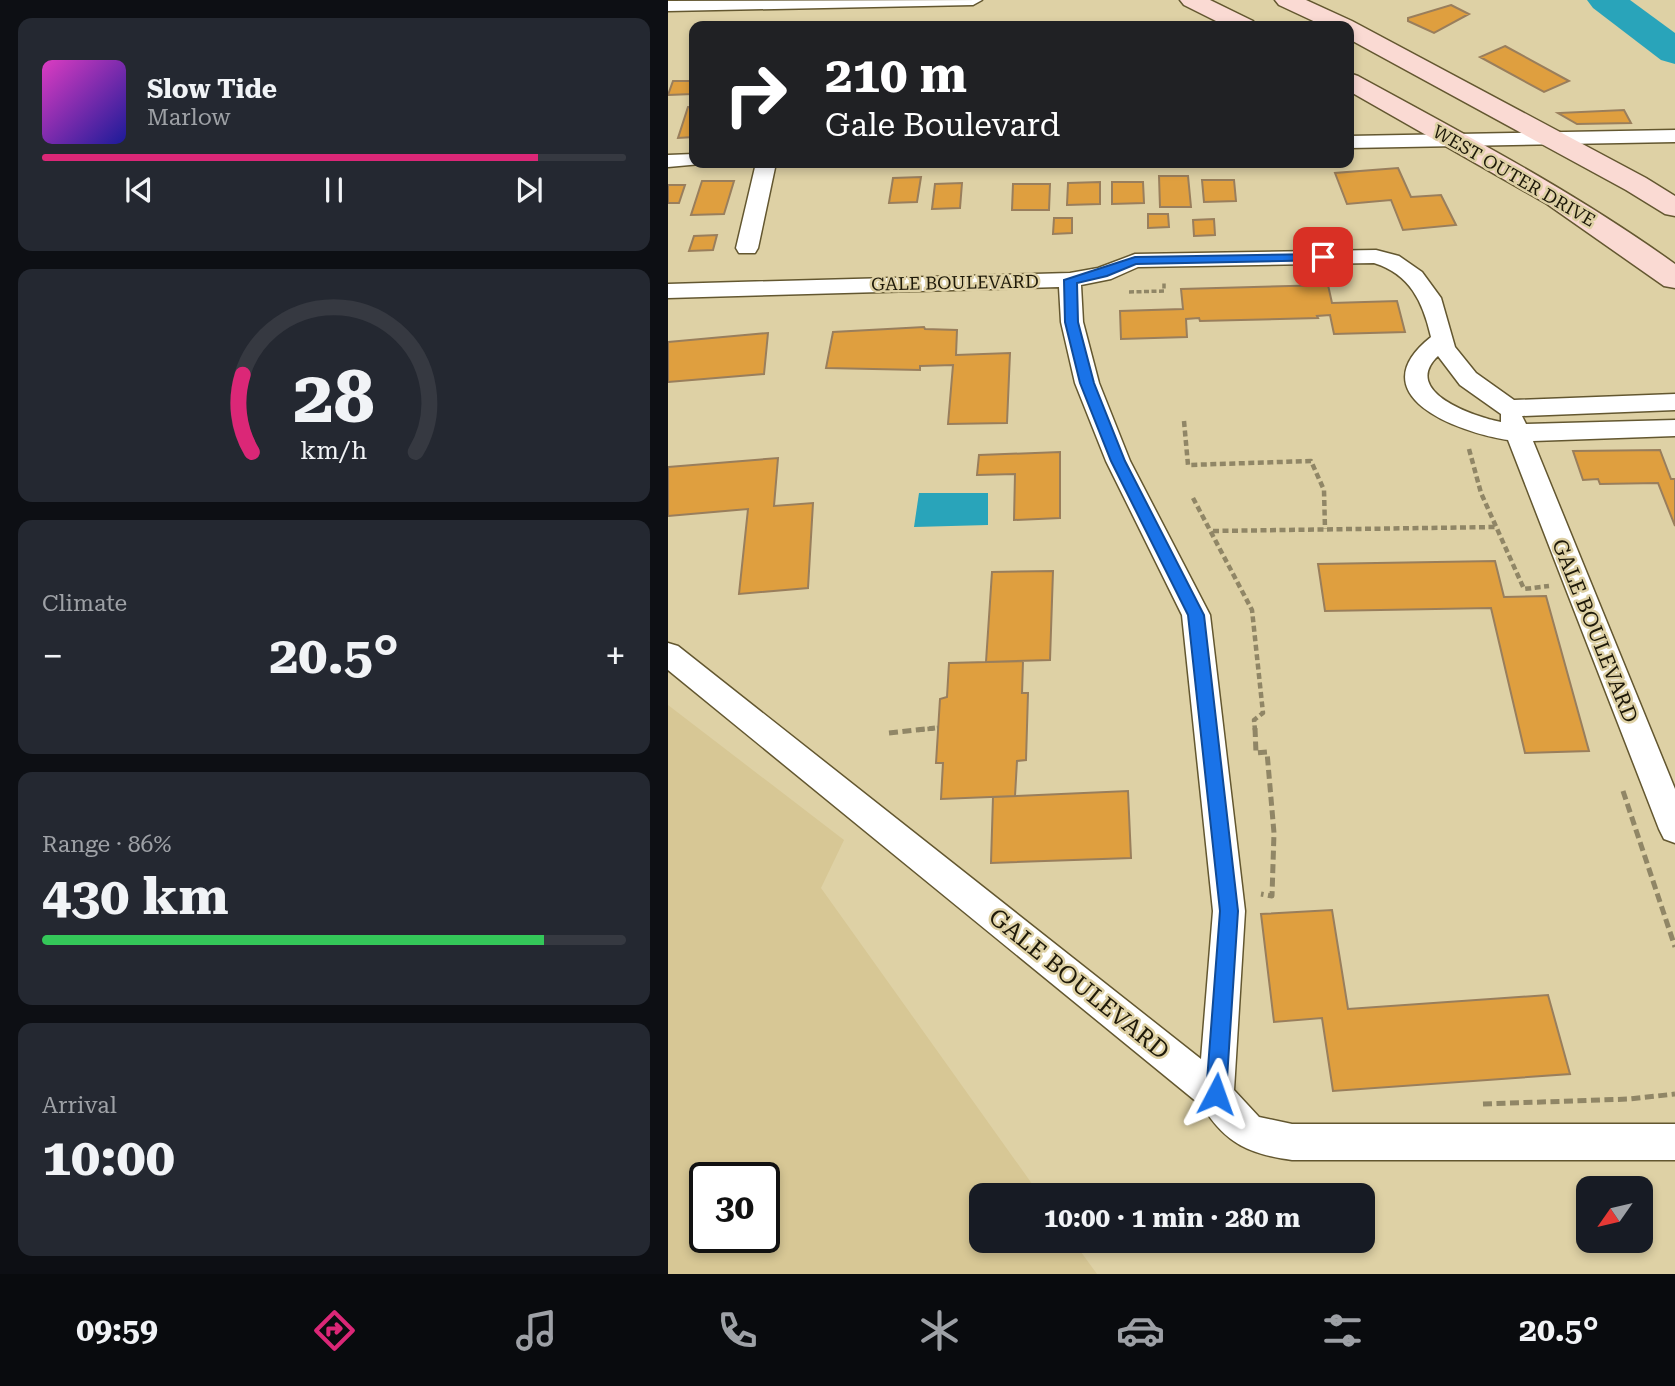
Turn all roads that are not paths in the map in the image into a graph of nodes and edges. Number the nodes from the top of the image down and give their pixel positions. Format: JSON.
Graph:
{"nodes":[{"id":1,"x":973,"y":0,"type":"edge"},
{"id":2,"x":1192,"y":0,"type":"edge"},
{"id":3,"x":1287,"y":0,"type":"edge"},
{"id":4,"x":668,"y":6,"type":"edge"},
{"id":5,"x":1234,"y":21,"type":"edge"},
{"id":6,"x":1332,"y":21,"type":"edge"},
{"id":7,"x":1354,"y":32,"type":"edge"},
{"id":8,"x":1354,"y":84,"type":"edge"},
{"id":9,"x":1674,"y":136,"type":"edge"},
{"id":10,"x":1553,"y":138,"type":"junction"},
{"id":11,"x":1453,"y":140,"type":"junction"},
{"id":12,"x":1354,"y":142,"type":"edge"},
{"id":13,"x":689,"y":160,"type":"edge"},
{"id":14,"x":668,"y":161,"type":"edge"},
{"id":15,"x":765,"y":168,"type":"edge"},
{"id":16,"x":1674,"y":208,"type":"edge"},
{"id":17,"x":747,"y":247,"type":"dead end"},
{"id":18,"x":1674,"y":279,"type":"edge"},
{"id":19,"x":1070,"y":280,"type":"junction"},
{"id":20,"x":668,"y":291,"type":"edge"},
{"id":21,"x":1443,"y":339,"type":"junction"},
{"id":22,"x":1674,"y":402,"type":"edge"},
{"id":23,"x":1512,"y":420,"type":"junction"},
{"id":24,"x":1674,"y":428,"type":"edge"},
{"id":25,"x":668,"y":654,"type":"edge"},
{"id":26,"x":1674,"y":829,"type":"edge"},
{"id":27,"x":1216,"y":1094,"type":"junction"},
{"id":28,"x":1674,"y":1142,"type":"edge"}],
"edges":[{"from":1,"to":4,"type":"street"},
{"from":2,"to":5,"type":"main road"},
{"from":3,"to":6,"type":"main road"},
{"from":7,"to":10,"type":"main road"},
{"from":8,"to":11,"type":"main road","name":"WEST OUTER DRIVE"},
{"from":9,"to":10,"type":"street"},
{"from":10,"to":11,"type":"street"},
{"from":10,"to":16,"type":"main road"},
{"from":11,"to":12,"type":"street"},
{"from":11,"to":18,"type":"main road","name":"WEST OUTER DRIVE"},
{"from":13,"to":14,"type":"street"},
{"from":15,"to":17,"type":"street"},
{"from":19,"to":20,"type":"street","name":"GALE BOULEVARD"},
{"from":19,"to":21,"type":"street","name":"GALE BOULEVARD"},
{"from":19,"to":27,"type":"street"},
{"from":21,"to":23,"type":"street","name":"GALE BOULEVARD"},
{"from":21,"to":23,"type":"street"},
{"from":22,"to":23,"type":"street"},
{"from":23,"to":24,"type":"street"},
{"from":23,"to":26,"type":"street","name":"GALE BOULEVARD"},
{"from":25,"to":27,"type":"street","name":"GALE BOULEVARD"},
{"from":27,"to":28,"type":"street","name":"GALE BOULEVARD"}]}
